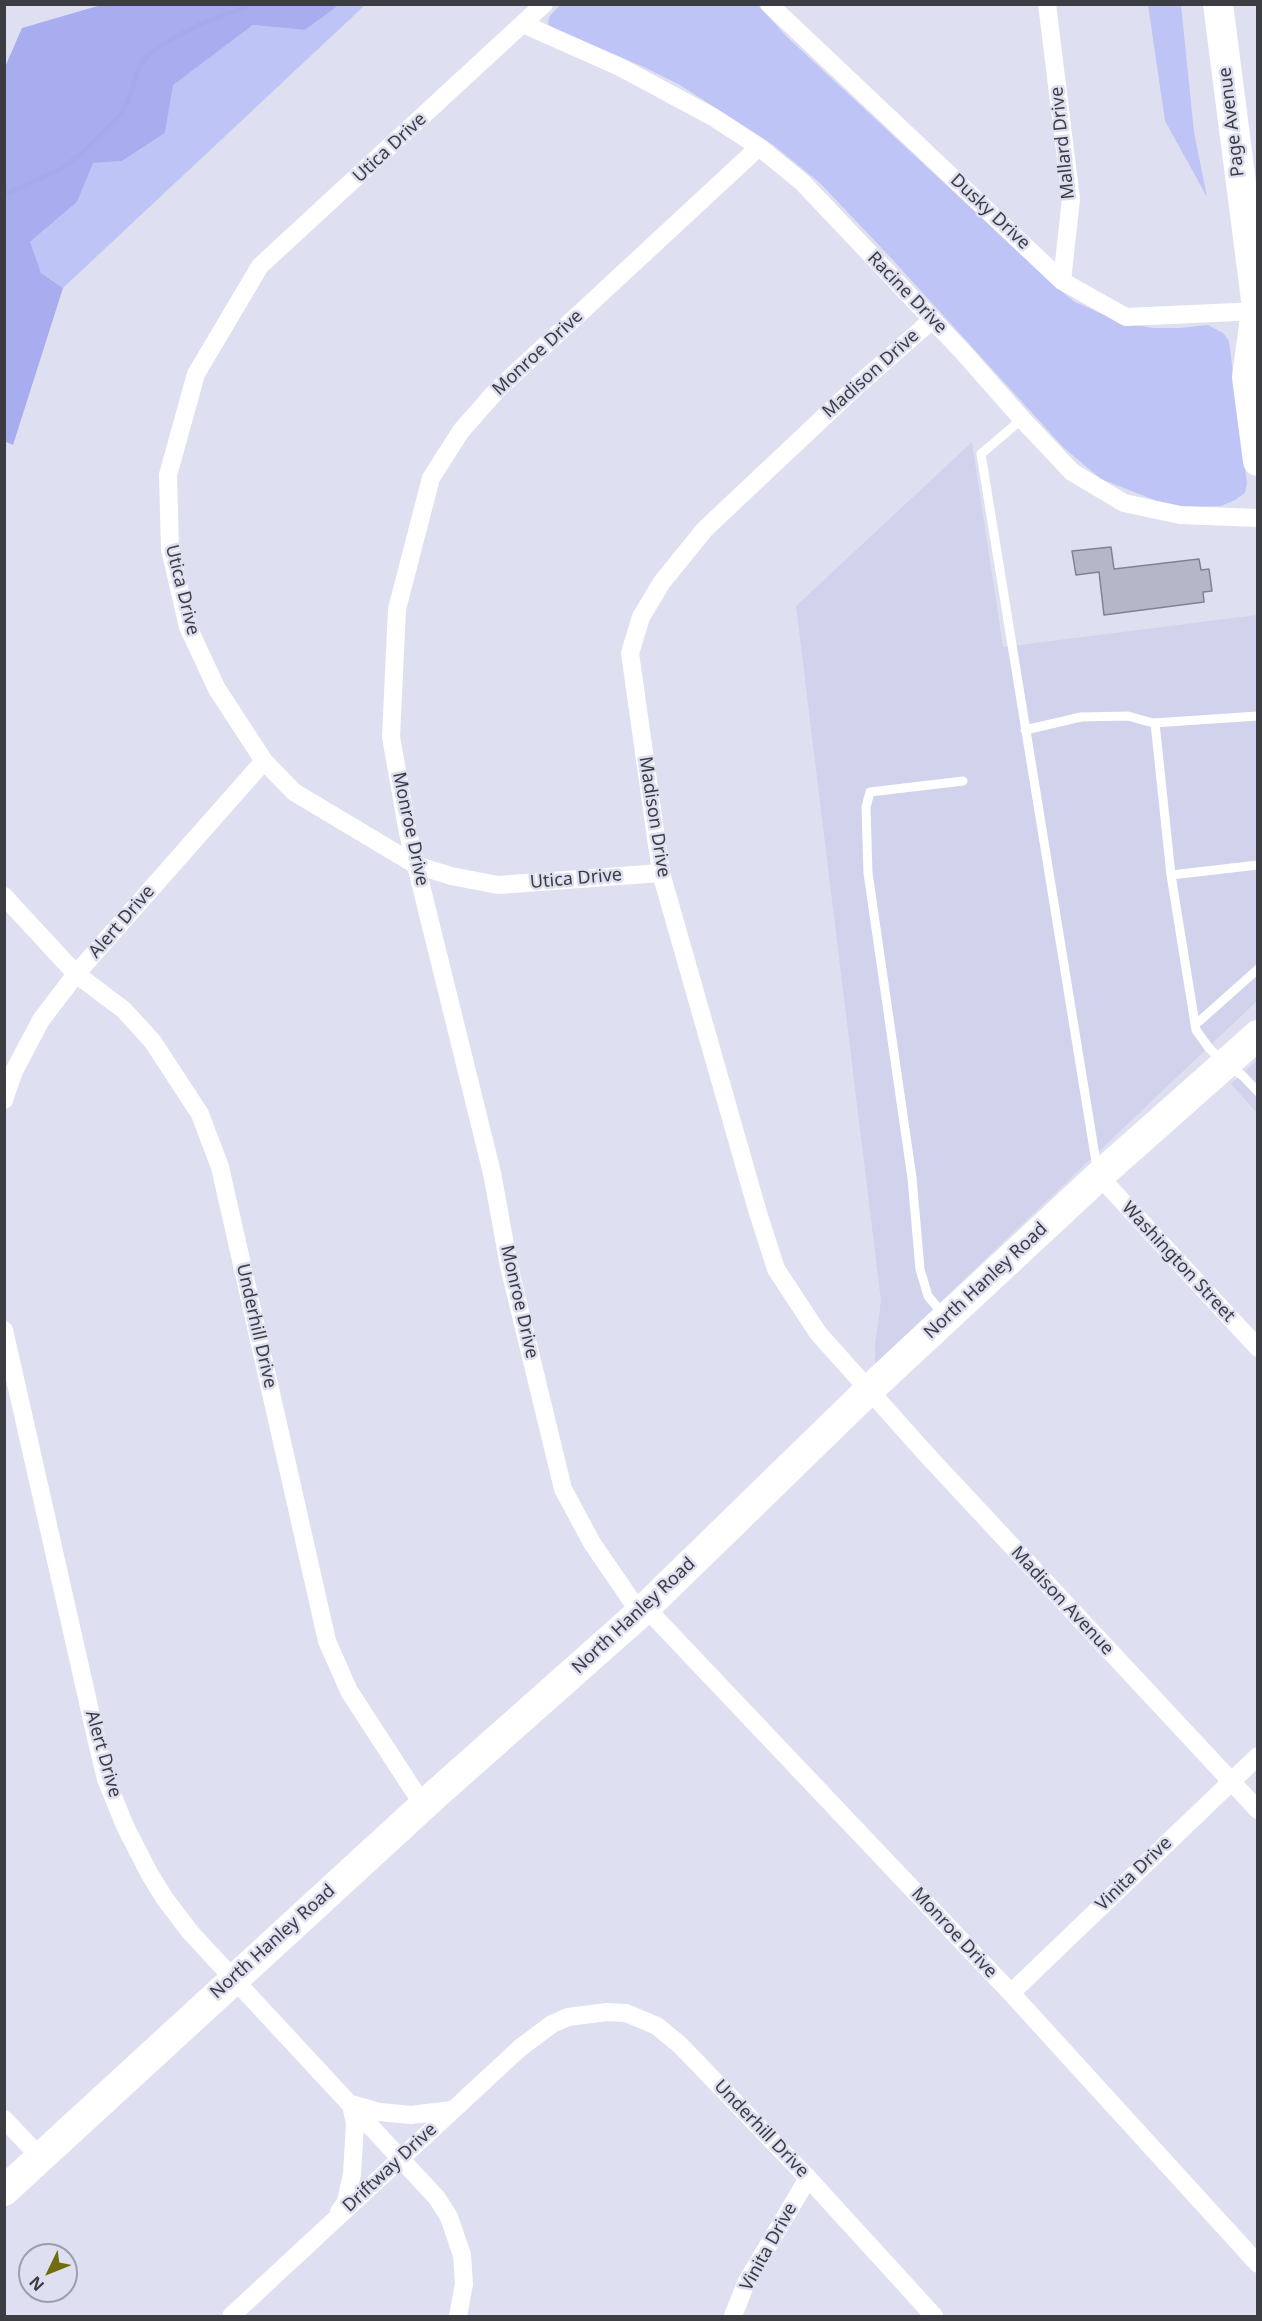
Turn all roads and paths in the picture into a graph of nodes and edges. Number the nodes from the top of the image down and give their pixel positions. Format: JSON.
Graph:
{"nodes":[{"id":1,"x":544,"y":4,"type":"edge"},
{"id":2,"x":769,"y":4,"type":"edge"},
{"id":3,"x":1047,"y":4,"type":"edge"},
{"id":4,"x":1218,"y":4,"type":"edge"},
{"id":5,"x":523,"y":24,"type":"junction"},
{"id":6,"x":759,"y":147,"type":"junction"},
{"id":7,"x":1062,"y":281,"type":"junction"},
{"id":8,"x":1257,"y":312,"type":"edge"},
{"id":9,"x":932,"y":320,"type":"junction"},
{"id":10,"x":1022,"y":419,"type":"junction"},
{"id":11,"x":1257,"y":461,"type":"edge"},
{"id":12,"x":1257,"y":519,"type":"edge"},
{"id":13,"x":1257,"y":716,"type":"edge"},
{"id":14,"x":1155,"y":723,"type":"junction"},
{"id":15,"x":1025,"y":730,"type":"junction"},
{"id":16,"x":264,"y":760,"type":"junction"},
{"id":17,"x":963,"y":781,"type":"dead end"},
{"id":18,"x":416,"y":865,"type":"junction"},
{"id":19,"x":1257,"y":865,"type":"edge"},
{"id":20,"x":661,"y":873,"type":"junction"},
{"id":21,"x":1171,"y":875,"type":"junction"},
{"id":22,"x":4,"y":896,"type":"edge"},
{"id":23,"x":1257,"y":969,"type":"edge"},
{"id":24,"x":76,"y":974,"type":"junction"},
{"id":25,"x":1195,"y":1025,"type":"junction"},
{"id":26,"x":1257,"y":1035,"type":"edge"},
{"id":27,"x":1224,"y":1063,"type":"junction"},
{"id":28,"x":1257,"y":1092,"type":"edge"},
{"id":29,"x":4,"y":1100,"type":"edge"},
{"id":30,"x":1099,"y":1176,"type":"junction"},
{"id":31,"x":947,"y":1317,"type":"junction"},
{"id":32,"x":4,"y":1330,"type":"edge"},
{"id":33,"x":1257,"y":1348,"type":"edge"},
{"id":34,"x":869,"y":1390,"type":"junction"},
{"id":35,"x":643,"y":1610,"type":"junction"},
{"id":36,"x":1257,"y":1756,"type":"edge"},
{"id":37,"x":1230,"y":1781,"type":"junction"},
{"id":38,"x":423,"y":1805,"type":"junction"},
{"id":39,"x":1257,"y":1810,"type":"edge"},
{"id":40,"x":233,"y":1979,"type":"junction"},
{"id":41,"x":1011,"y":1993,"type":"junction"},
{"id":42,"x":552,"y":2024,"type":"joint"},
{"id":43,"x":351,"y":2104,"type":"junction"},
{"id":44,"x":452,"y":2110,"type":"junction"},
{"id":45,"x":4,"y":2119,"type":"edge"},
{"id":46,"x":41,"y":2158,"type":"junction"},
{"id":47,"x":401,"y":2158,"type":"junction"},
{"id":48,"x":808,"y":2178,"type":"junction"},
{"id":49,"x":4,"y":2192,"type":"edge"},
{"id":50,"x":333,"y":2221,"type":"junction"},
{"id":51,"x":1257,"y":2264,"type":"edge"},
{"id":52,"x":231,"y":2316,"type":"edge"},
{"id":53,"x":458,"y":2316,"type":"edge"},
{"id":54,"x":733,"y":2316,"type":"edge"},
{"id":55,"x":934,"y":2316,"type":"edge"}],
"edges":[{"from":1,"to":5,"type":"street","name":"Utica Drive"},
{"from":2,"to":7,"type":"street","name":"Dusky Drive"},
{"from":3,"to":7,"type":"street","name":"Mallard Drive"},
{"from":4,"to":8,"type":"main road","name":"Page Avenue"},
{"from":5,"to":6,"type":"street","name":"Racine Drive"},
{"from":5,"to":16,"type":"street","name":"Utica Drive"},
{"from":6,"to":9,"type":"street","name":"Racine Drive"},
{"from":6,"to":18,"type":"street","name":"Monroe Drive"},
{"from":7,"to":8,"type":"street","name":"Dusky Drive"},
{"from":8,"to":11,"type":"main road","name":"Page Avenue"},
{"from":9,"to":10,"type":"street","name":"Racine Drive"},
{"from":9,"to":20,"type":"street","name":"Madison Drive"},
{"from":10,"to":12,"type":"street","name":"Racine Drive"},
{"from":10,"to":15,"type":"lane"},
{"from":13,"to":14,"type":"lane"},
{"from":14,"to":15,"type":"lane"},
{"from":14,"to":21,"type":"lane"},
{"from":15,"to":30,"type":"lane"},
{"from":16,"to":18,"type":"street","name":"Utica Drive"},
{"from":16,"to":24,"type":"street","name":"Alert Drive"},
{"from":17,"to":31,"type":"lane"},
{"from":18,"to":20,"type":"street","name":"Utica Drive"},
{"from":18,"to":35,"type":"street","name":"Monroe Drive"},
{"from":19,"to":21,"type":"lane"},
{"from":20,"to":34,"type":"street","name":"Madison Drive"},
{"from":21,"to":25,"type":"lane"},
{"from":22,"to":24,"type":"street","name":"Underhill Drive"},
{"from":23,"to":25,"type":"lane"},
{"from":24,"to":29,"type":"street","name":"Alert Drive"},
{"from":24,"to":38,"type":"street","name":"Underhill Drive"},
{"from":25,"to":27,"type":"lane"},
{"from":26,"to":27,"type":"main road","name":"North Hanley Road"},
{"from":27,"to":28,"type":"lane"},
{"from":27,"to":30,"type":"main road","name":"North Hanley Road"},
{"from":30,"to":31,"type":"main road","name":"North Hanley Road"},
{"from":30,"to":33,"type":"street","name":"Washington Street"},
{"from":31,"to":34,"type":"main road","name":"North Hanley Road"},
{"from":32,"to":40,"type":"street","name":"Alert Drive"},
{"from":34,"to":35,"type":"main road","name":"North Hanley Road"},
{"from":34,"to":37,"type":"street","name":"Madison Avenue"},
{"from":35,"to":38,"type":"main road","name":"North Hanley Road"},
{"from":35,"to":41,"type":"street","name":"Monroe Drive"},
{"from":36,"to":37,"type":"street","name":"Vinita Drive"},
{"from":37,"to":39,"type":"street","name":"Madison Avenue"},
{"from":37,"to":41,"type":"street","name":"Vinita Drive"},
{"from":38,"to":40,"type":"main road","name":"North Hanley Road"},
{"from":40,"to":43,"type":"street","name":"Alert Drive"},
{"from":40,"to":46,"type":"main road","name":"North Hanley Road"},
{"from":41,"to":51,"type":"street","name":"Monroe Drive"},
{"from":42,"to":44,"type":"street","name":"Driftway Drive"},
{"from":42,"to":48,"type":"street","name":"Underhill Drive"},
{"from":43,"to":44,"type":"street"},
{"from":43,"to":47,"type":"street","name":"Alert Drive"},
{"from":43,"to":50,"type":"street"},
{"from":44,"to":47,"type":"street","name":"Driftway Drive"},
{"from":45,"to":46,"type":"street"},
{"from":46,"to":49,"type":"main road","name":"North Hanley Road"},
{"from":47,"to":50,"type":"street","name":"Driftway Drive"},
{"from":47,"to":53,"type":"street","name":"Alert Drive"},
{"from":48,"to":54,"type":"street","name":"Vinita Drive"},
{"from":48,"to":55,"type":"street","name":"Underhill Drive"},
{"from":50,"to":52,"type":"street","name":"Driftway Drive"}]}
